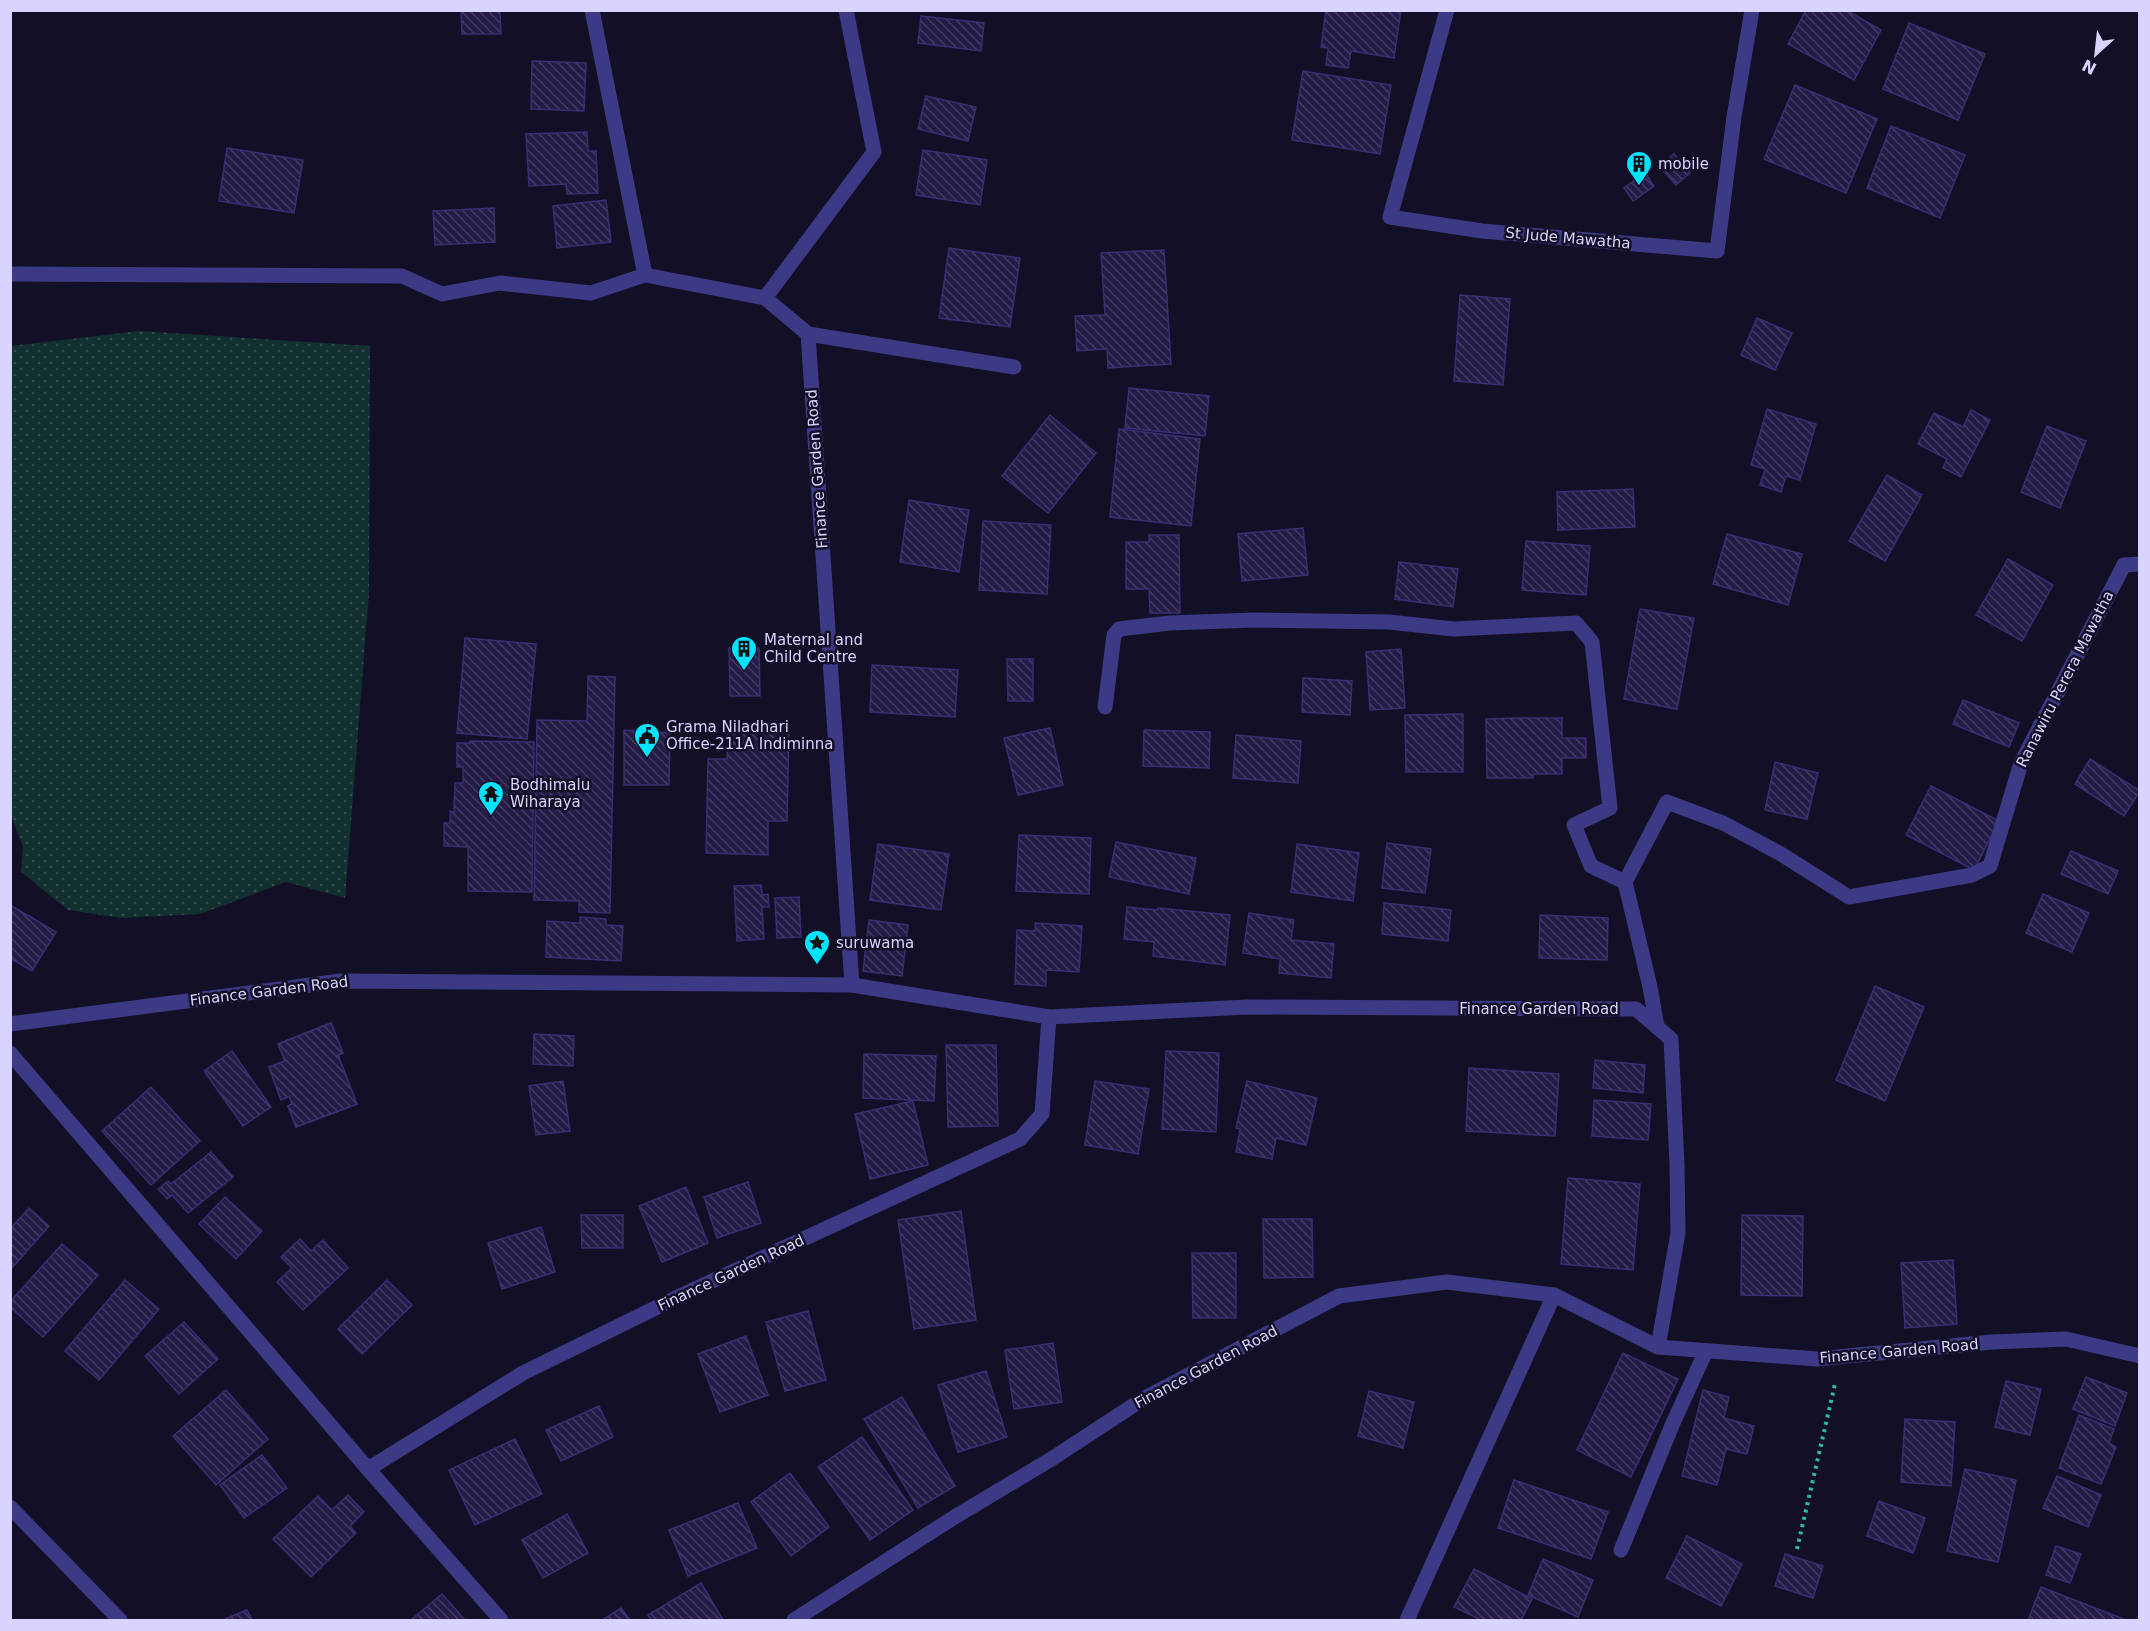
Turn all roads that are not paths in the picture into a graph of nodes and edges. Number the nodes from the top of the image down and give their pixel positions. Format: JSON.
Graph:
{"nodes":[{"id":1,"x":592,"y":10,"type":"edge"},
{"id":2,"x":846,"y":10,"type":"edge"},
{"id":3,"x":1447,"y":10,"type":"edge"},
{"id":4,"x":1752,"y":10,"type":"edge"},
{"id":5,"x":10,"y":274,"type":"edge"},
{"id":6,"x":645,"y":275,"type":"junction"},
{"id":7,"x":765,"y":298,"type":"junction"},
{"id":8,"x":808,"y":334,"type":"junction"},
{"id":9,"x":1014,"y":367,"type":"dead end"},
{"id":10,"x":2139,"y":564,"type":"edge"},
{"id":11,"x":1106,"y":708,"type":"dead end"},
{"id":12,"x":1625,"y":882,"type":"junction"},
{"id":13,"x":852,"y":985,"type":"junction"},
{"id":14,"x":1049,"y":1017,"type":"junction"},
{"id":15,"x":10,"y":1024,"type":"edge"},
{"id":16,"x":1657,"y":1027,"type":"junction"},
{"id":17,"x":10,"y":1053,"type":"edge"},
{"id":18,"x":1554,"y":1295,"type":"junction"},
{"id":19,"x":1658,"y":1347,"type":"junction"},
{"id":20,"x":1706,"y":1351,"type":"junction"},
{"id":21,"x":2139,"y":1356,"type":"edge"},
{"id":22,"x":368,"y":1469,"type":"junction"},
{"id":23,"x":10,"y":1507,"type":"edge"},
{"id":24,"x":1621,"y":1550,"type":"dead end"},
{"id":25,"x":120,"y":1620,"type":"edge"},
{"id":26,"x":501,"y":1620,"type":"edge"},
{"id":27,"x":794,"y":1620,"type":"edge"},
{"id":28,"x":1407,"y":1620,"type":"edge"}],
"edges":[{"from":1,"to":6,"type":"street"},
{"from":2,"to":7,"type":"street"},
{"from":3,"to":4,"type":"street","name":"St Jude Mawatha"},
{"from":5,"to":6,"type":"street"},
{"from":6,"to":7,"type":"street"},
{"from":7,"to":8,"type":"street"},
{"from":8,"to":9,"type":"street"},
{"from":8,"to":13,"type":"street","name":"Finance Garden Road"},
{"from":10,"to":12,"type":"street","name":"Ranawiru Perera Mawatha"},
{"from":11,"to":12,"type":"street"},
{"from":12,"to":16,"type":"street"},
{"from":13,"to":14,"type":"street","name":"Finance Garden Road"},
{"from":13,"to":15,"type":"street","name":"Finance Garden Road"},
{"from":14,"to":16,"type":"street","name":"Finance Garden Road"},
{"from":14,"to":22,"type":"street","name":"Finance Garden Road"},
{"from":16,"to":19,"type":"street","name":"Finance Garden Road"},
{"from":17,"to":22,"type":"street"},
{"from":18,"to":19,"type":"street","name":"Finance Garden Road"},
{"from":18,"to":27,"type":"street","name":"Finance Garden Road"},
{"from":18,"to":28,"type":"street"},
{"from":19,"to":20,"type":"street","name":"Finance Garden Road"},
{"from":20,"to":21,"type":"street","name":"Finance Garden Road"},
{"from":20,"to":24,"type":"street"},
{"from":22,"to":26,"type":"street"},
{"from":23,"to":25,"type":"street"}]}
